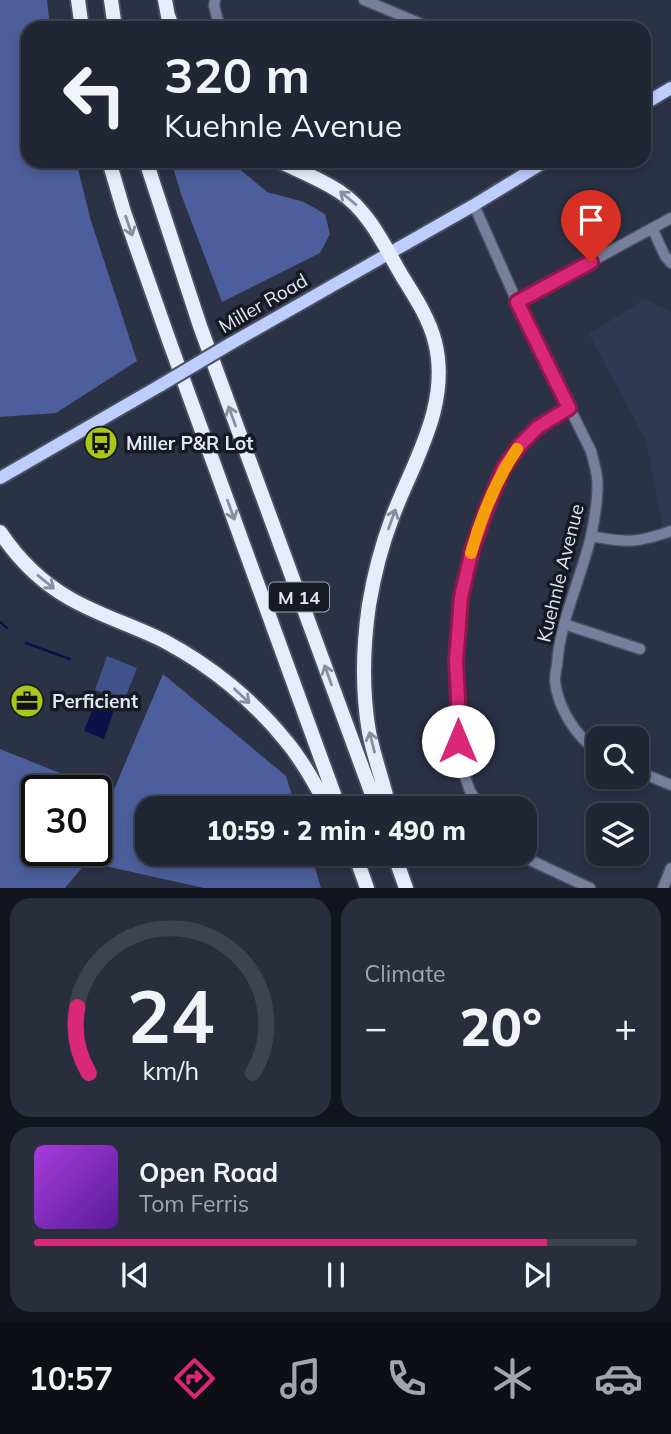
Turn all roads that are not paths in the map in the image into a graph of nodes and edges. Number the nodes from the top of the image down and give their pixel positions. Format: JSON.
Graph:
{"nodes":[{"id":1,"x":78,"y":0,"type":"edge"},
{"id":2,"x":111,"y":0,"type":"edge"},
{"id":3,"x":165,"y":0,"type":"edge"},
{"id":4,"x":215,"y":0,"type":"edge"},
{"id":5,"x":364,"y":0,"type":"edge"},
{"id":6,"x":81,"y":21,"type":"edge"},
{"id":7,"x":114,"y":21,"type":"edge"},
{"id":8,"x":170,"y":21,"type":"edge"},
{"id":9,"x":217,"y":21,"type":"edge"},
{"id":10,"x":414,"y":21,"type":"edge"},
{"id":11,"x":671,"y":88,"type":"edge"},
{"id":12,"x":651,"y":100,"type":"edge"},
{"id":13,"x":111,"y":168,"type":"edge"},
{"id":14,"x":148,"y":168,"type":"edge"},
{"id":15,"x":294,"y":168,"type":"edge"},
{"id":16,"x":535,"y":168,"type":"edge"},
{"id":17,"x":474,"y":205,"type":"junction"},
{"id":18,"x":671,"y":218,"type":"edge"},
{"id":19,"x":652,"y":228,"type":"junction"},
{"id":20,"x":389,"y":252,"type":"junction"},
{"id":21,"x":671,"y":263,"type":"edge"},
{"id":22,"x":517,"y":302,"type":"junction"},
{"id":23,"x":569,"y":408,"type":"junction"},
{"id":24,"x":0,"y":478,"type":"edge"},
{"id":25,"x":671,"y":531,"type":"edge"},
{"id":26,"x":0,"y":532,"type":"edge"},
{"id":27,"x":591,"y":536,"type":"junction"},
{"id":28,"x":564,"y":624,"type":"junction"},
{"id":29,"x":640,"y":649,"type":"dead end"},
{"id":30,"x":586,"y":742,"type":"edge"},
{"id":31,"x":649,"y":776,"type":"edge"},
{"id":32,"x":671,"y":785,"type":"edge"},
{"id":33,"x":321,"y":796,"type":"edge"},
{"id":34,"x":335,"y":796,"type":"edge"},
{"id":35,"x":373,"y":796,"type":"edge"},
{"id":36,"x":386,"y":796,"type":"edge"},
{"id":37,"x":473,"y":796,"type":"edge"},
{"id":38,"x":537,"y":863,"type":"edge"},
{"id":39,"x":358,"y":866,"type":"edge"},
{"id":40,"x":399,"y":866,"type":"edge"},
{"id":41,"x":671,"y":868,"type":"edge"},
{"id":42,"x":404,"y":883,"type":"edge"},
{"id":43,"x":367,"y":888,"type":"edge"},
{"id":44,"x":590,"y":888,"type":"edge"},
{"id":45,"x":663,"y":888,"type":"edge"}],
"edges":[{"from":1,"to":6,"type":"highway"},
{"from":2,"to":7,"type":"highway"},
{"from":3,"to":8,"type":"highway"},
{"from":4,"to":9,"type":"street"},
{"from":5,"to":10,"type":"street"},
{"from":11,"to":12,"type":"main road"},
{"from":13,"to":34,"type":"highway","number":"M 14","one_way":true},
{"from":35,"to":14,"type":"highway","number":"M 14","one_way":true},
{"from":20,"to":15,"type":"highway","one_way":true},
{"from":16,"to":17,"type":"main road","name":"Miller Road"},
{"from":17,"to":20,"type":"main road","name":"Miller Road"},
{"from":17,"to":22,"type":"street","name":"Kuehnle Avenue"},
{"from":18,"to":19,"type":"street"},
{"from":19,"to":21,"type":"street"},
{"from":19,"to":22,"type":"street"},
{"from":20,"to":24,"type":"main road","name":"Miller Road","bridge":true},
{"from":36,"to":20,"type":"highway","one_way":true},
{"from":22,"to":23,"type":"street","name":"Kuehnle Avenue"},
{"from":23,"to":27,"type":"street","name":"Kuehnle Avenue"},
{"from":23,"to":37,"type":"street"},
{"from":25,"to":27,"type":"street"},
{"from":26,"to":33,"type":"highway","one_way":true},
{"from":27,"to":28,"type":"street","name":"Kuehnle Avenue"},
{"from":28,"to":29,"type":"street"},
{"from":28,"to":30,"type":"street","name":"Kuehnle Avenue"},
{"from":31,"to":32,"type":"street"},
{"from":38,"to":44,"type":"street"},
{"from":39,"to":43,"type":"highway"},
{"from":40,"to":42,"type":"highway"},
{"from":41,"to":45,"type":"street"}]}
